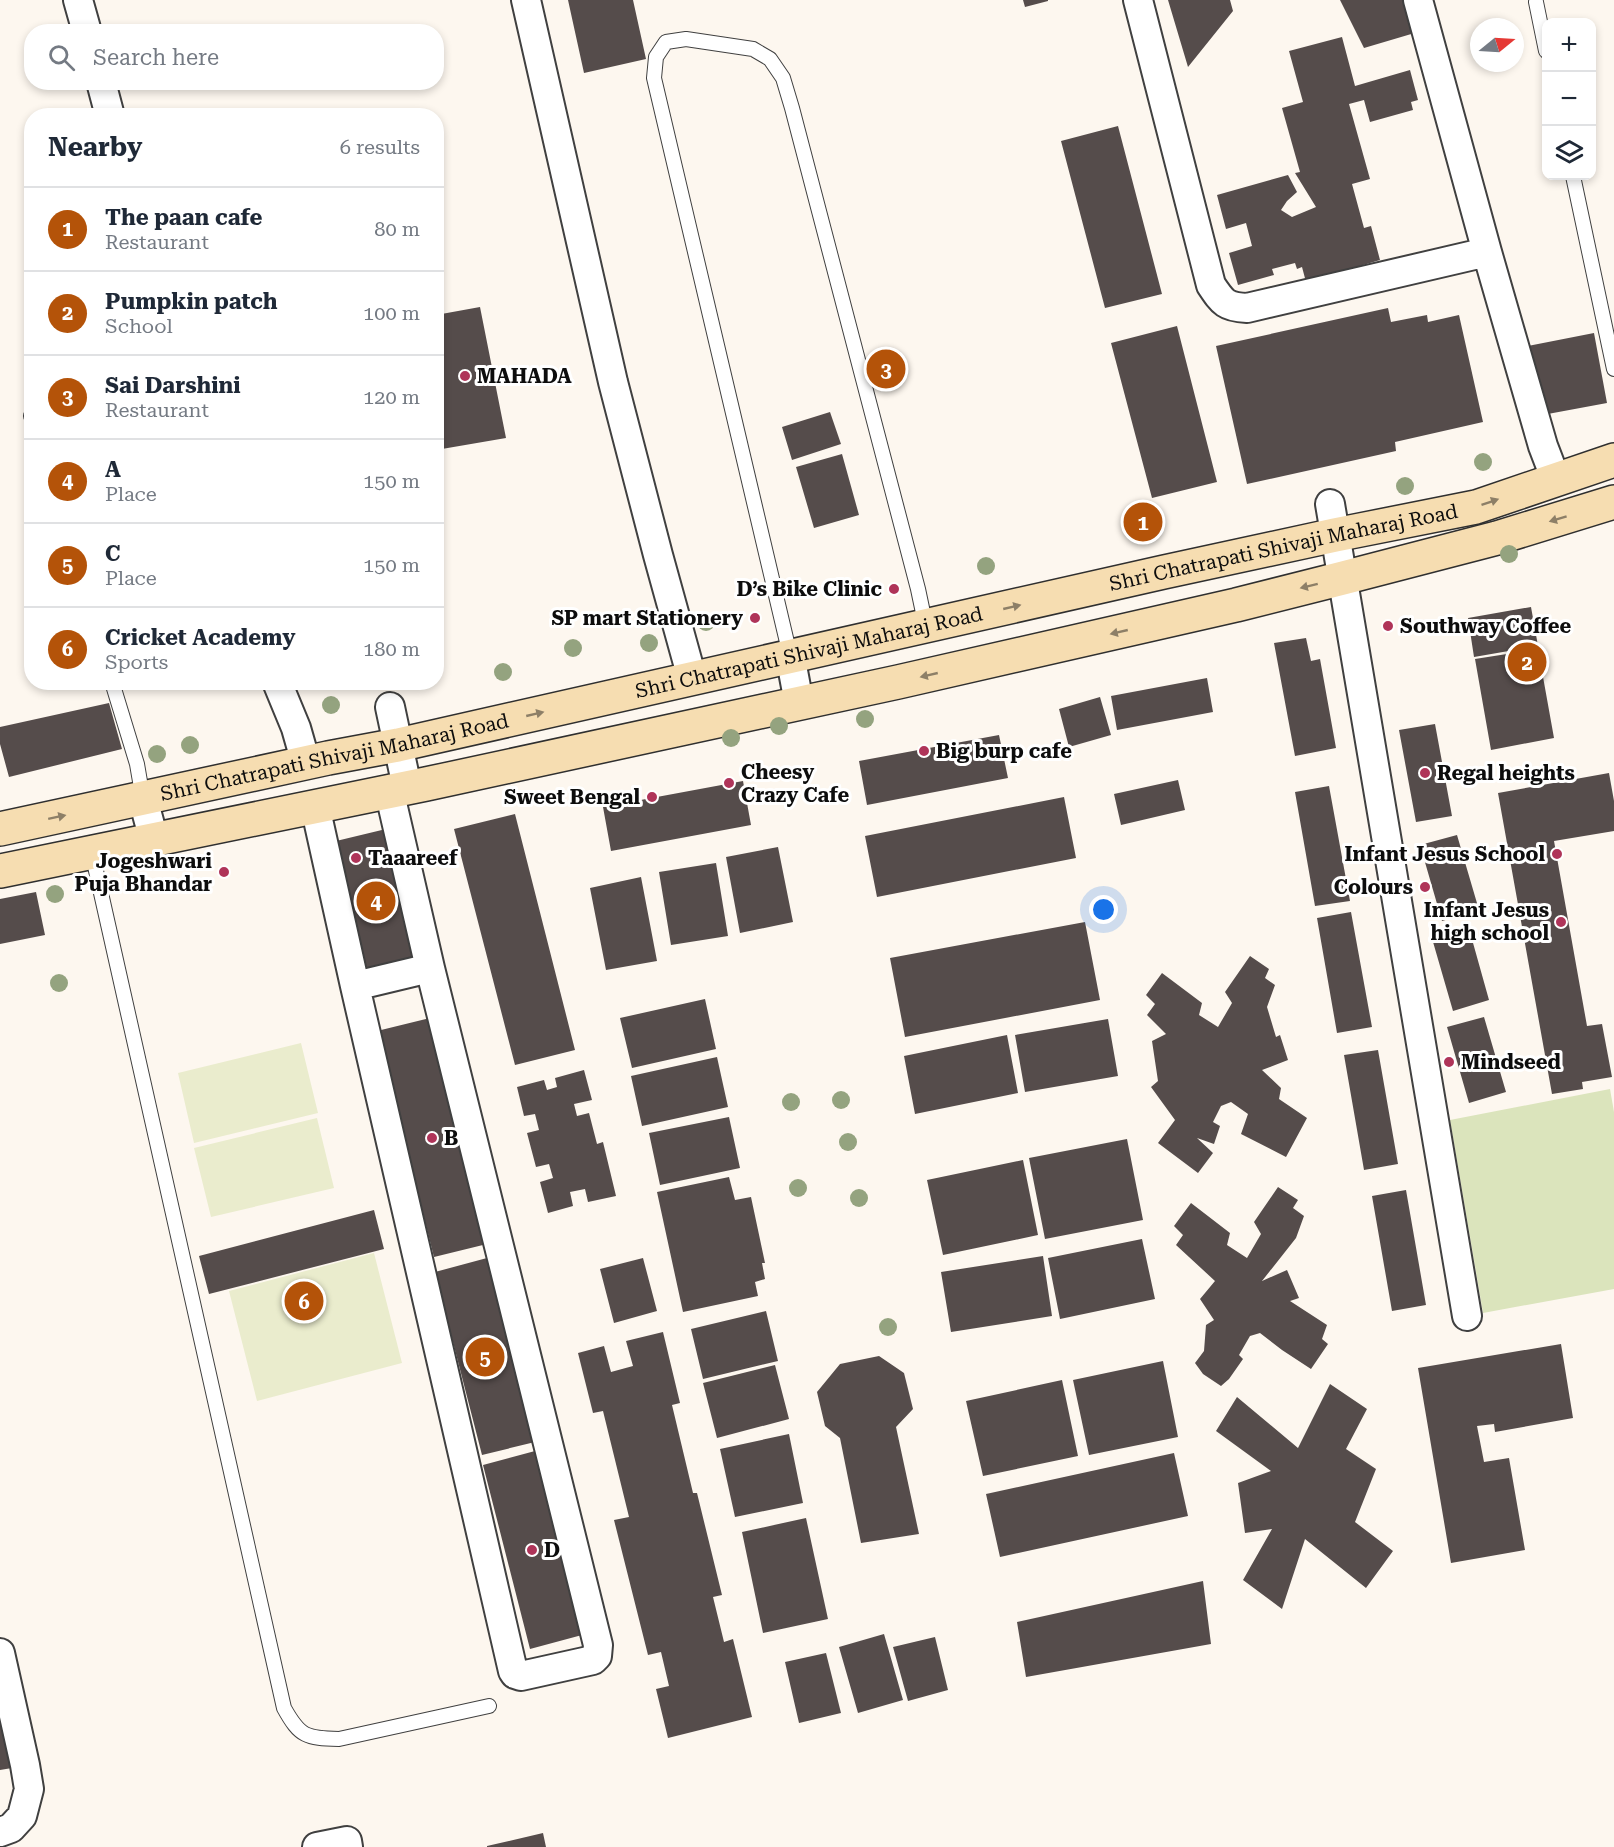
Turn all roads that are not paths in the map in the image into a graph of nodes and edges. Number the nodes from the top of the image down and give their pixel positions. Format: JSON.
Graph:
{"nodes":[{"id":1,"x":78,"y":0,"type":"edge"},
{"id":2,"x":526,"y":0,"type":"edge"},
{"id":3,"x":1138,"y":0,"type":"edge"},
{"id":4,"x":1419,"y":0,"type":"edge"},
{"id":5,"x":1536,"y":2,"type":"dead end"},
{"id":6,"x":85,"y":24,"type":"edge"},
{"id":7,"x":1542,"y":31,"type":"edge"},
{"id":8,"x":103,"y":90,"type":"edge"},
{"id":9,"x":108,"y":108,"type":"edge"},
{"id":10,"x":1574,"y":180,"type":"edge"},
{"id":11,"x":1487,"y":252,"type":"junction"},
{"id":12,"x":1614,"y":369,"type":"edge"},
{"id":13,"x":1614,"y":460,"type":"edge"},
{"id":14,"x":1556,"y":480,"type":"junction"},
{"id":15,"x":1614,"y":502,"type":"edge"},
{"id":16,"x":1332,"y":519,"type":"junction"},
{"id":17,"x":1343,"y":578,"type":"junction"},
{"id":18,"x":926,"y":627,"type":"junction"},
{"id":19,"x":790,"y":655,"type":"junction"},
{"id":20,"x":692,"y":678,"type":"junction"},
{"id":21,"x":114,"y":690,"type":"edge"},
{"id":22,"x":280,"y":690,"type":"edge"},
{"id":23,"x":798,"y":703,"type":"junction"},
{"id":24,"x":390,"y":707,"type":"dead end"},
{"id":25,"x":398,"y":745,"type":"junction"},
{"id":26,"x":306,"y":763,"type":"junction"},
{"id":27,"x":398,"y":789,"type":"junction"},
{"id":28,"x":143,"y":799,"type":"junction"},
{"id":29,"x":315,"y":806,"type":"junction"},
{"id":30,"x":0,"y":829,"type":"edge"},
{"id":31,"x":154,"y":840,"type":"junction"},
{"id":32,"x":92,"y":853,"type":"junction"},
{"id":33,"x":0,"y":871,"type":"edge"},
{"id":34,"x":430,"y":968,"type":"junction"},
{"id":35,"x":355,"y":986,"type":"junction"},
{"id":36,"x":1467,"y":1316,"type":"dead end"},
{"id":37,"x":0,"y":1653,"type":"edge"},
{"id":38,"x":489,"y":1706,"type":"dead end"},
{"id":39,"x":0,"y":1832,"type":"edge"},
{"id":40,"x":317,"y":1847,"type":"edge"},
{"id":41,"x":348,"y":1847,"type":"edge"}],
"edges":[{"from":1,"to":6,"type":"street"},
{"from":2,"to":20,"type":"street"},
{"from":3,"to":11,"type":"street"},
{"from":4,"to":11,"type":"street"},
{"from":5,"to":7,"type":"lane"},
{"from":8,"to":9,"type":"street"},
{"from":10,"to":12,"type":"lane"},
{"from":11,"to":14,"type":"street"},
{"from":13,"to":14,"type":"main road","name":"Shri Chatrapati Shivaji Maharaj Road"},
{"from":16,"to":14,"type":"main road","name":"Shri Chatrapati Shivaji Maharaj Road","one_way":true},
{"from":15,"to":17,"type":"main road","name":"Shri Chatrapati Shivaji Maharaj Road","one_way":true},
{"from":16,"to":17,"type":"street"},
{"from":18,"to":16,"type":"main road","name":"Shri Chatrapati Shivaji Maharaj Road","one_way":true},
{"from":17,"to":23,"type":"main road","name":"Shri Chatrapati Shivaji Maharaj Road","one_way":true},
{"from":17,"to":36,"type":"street"},
{"from":18,"to":19,"type":"main road","name":"Shri Chatrapati Shivaji Maharaj Road"},
{"from":18,"to":19,"type":"lane"},
{"from":19,"to":20,"type":"main road","name":"Shri Chatrapati Shivaji Maharaj Road"},
{"from":19,"to":23,"type":"street"},
{"from":25,"to":20,"type":"main road","name":"Shri Chatrapati Shivaji Maharaj Road","one_way":true},
{"from":21,"to":28,"type":"lane"},
{"from":22,"to":26,"type":"street"},
{"from":23,"to":27,"type":"main road","name":"Shri Chatrapati Shivaji Maharaj Road"},
{"from":24,"to":25,"type":"street"},
{"from":25,"to":26,"type":"main road","name":"Shri Chatrapati Shivaji Maharaj Road"},
{"from":25,"to":27,"type":"street"},
{"from":26,"to":28,"type":"main road","name":"Shri Chatrapati Shivaji Maharaj Road"},
{"from":27,"to":29,"type":"main road","name":"Shri Chatrapati Shivaji Maharaj Road"},
{"from":27,"to":34,"type":"street"},
{"from":30,"to":28,"type":"main road","name":"Shri Chatrapati Shivaji Maharaj Road","one_way":true},
{"from":28,"to":31,"type":"street"},
{"from":29,"to":31,"type":"main road","name":"Shri Chatrapati Shivaji Maharaj Road"},
{"from":29,"to":35,"type":"street"},
{"from":31,"to":32,"type":"main road","name":"Shri Chatrapati Shivaji Maharaj Road"},
{"from":32,"to":33,"type":"main road","name":"Shri Chatrapati Shivaji Maharaj Road"},
{"from":32,"to":38,"type":"lane"},
{"from":34,"to":35,"type":"street"},
{"from":34,"to":35,"type":"street"},
{"from":37,"to":39,"type":"street"},
{"from":40,"to":41,"type":"street"}]}
